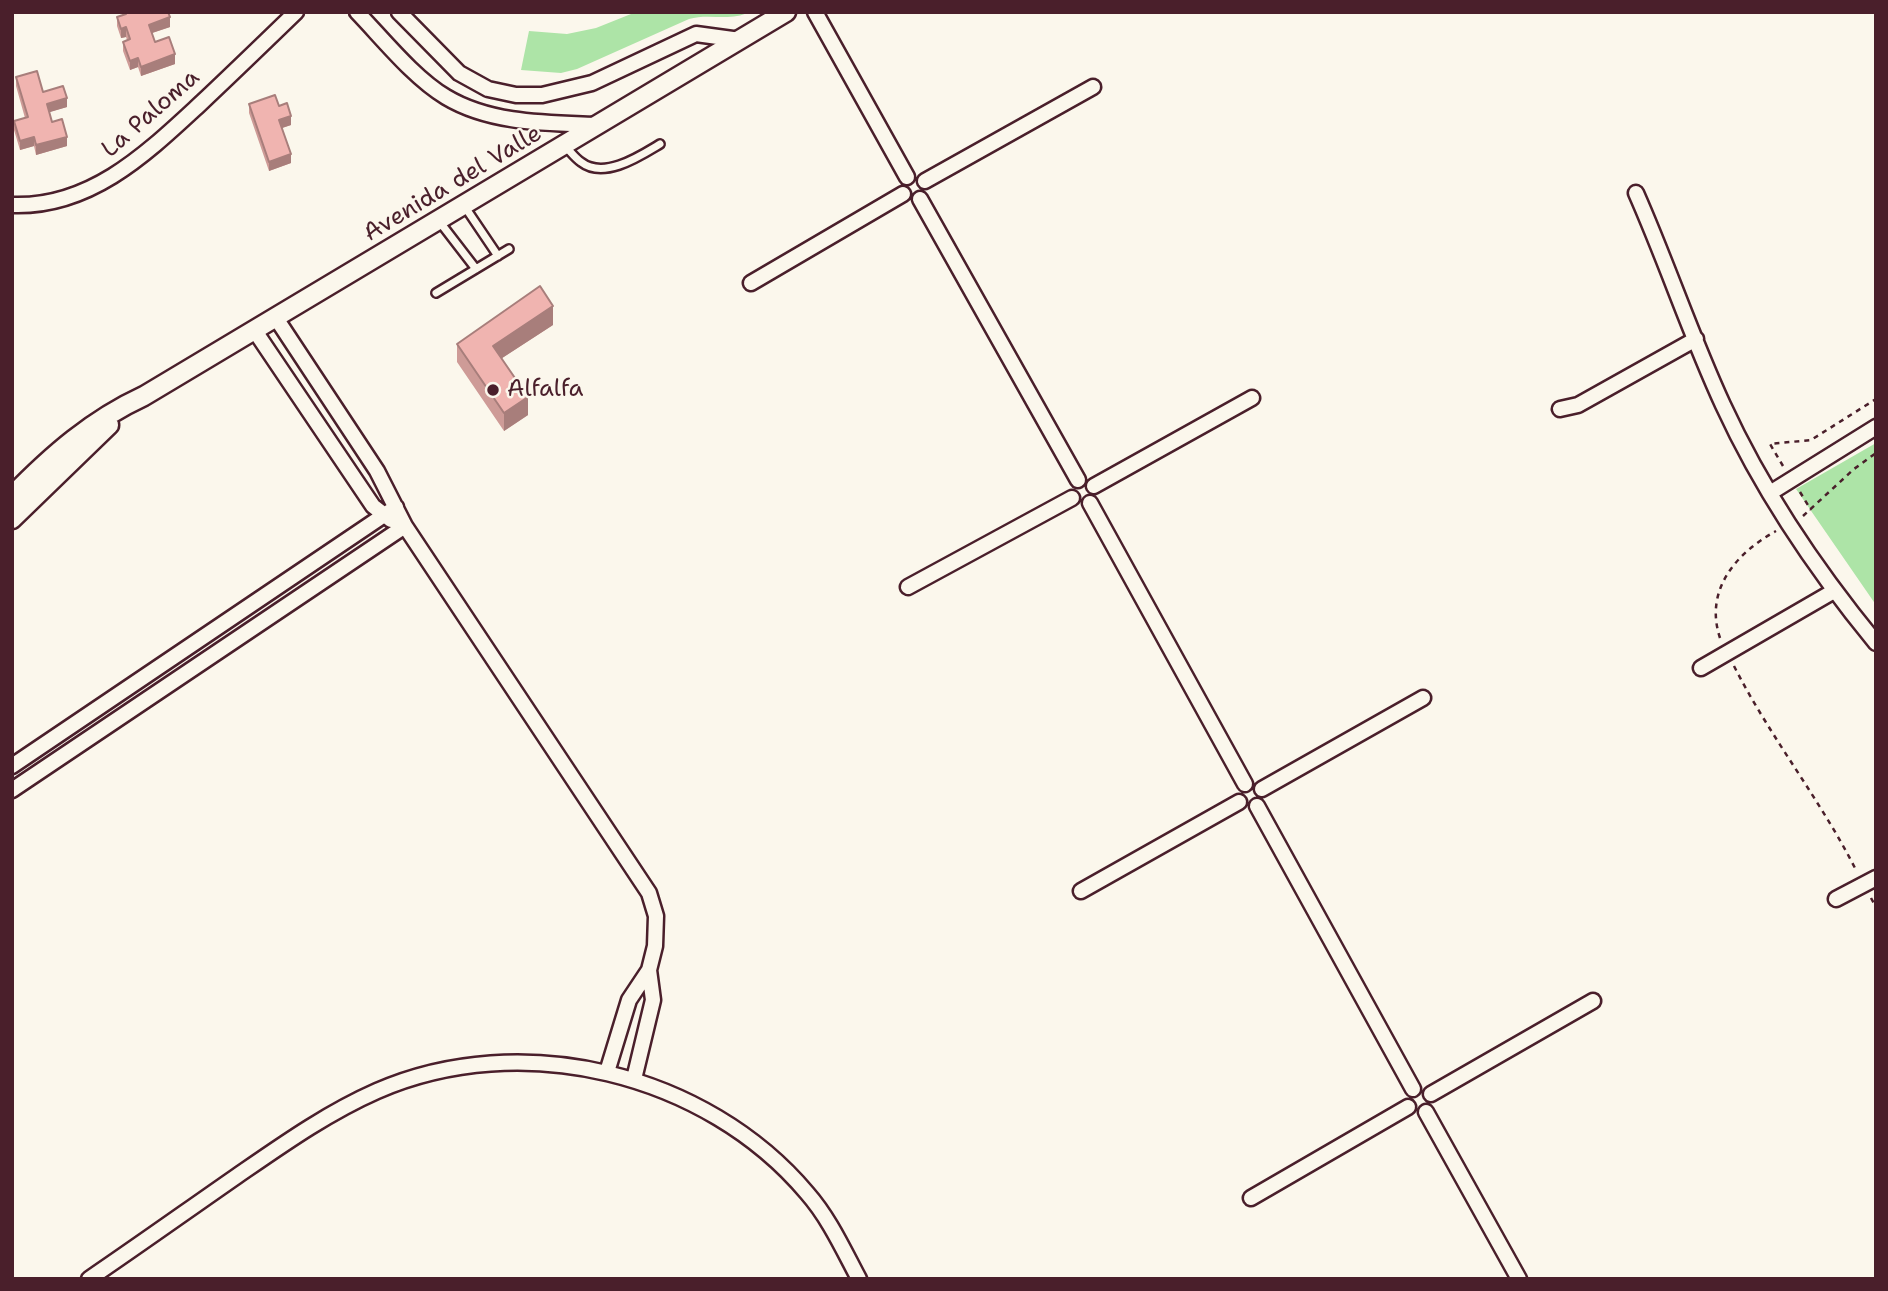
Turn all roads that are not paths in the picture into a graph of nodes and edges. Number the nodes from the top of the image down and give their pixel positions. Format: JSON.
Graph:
{"nodes":[{"id":1,"x":296,"y":12,"type":"edge"},
{"id":2,"x":357,"y":12,"type":"edge"},
{"id":3,"x":399,"y":12,"type":"edge"},
{"id":4,"x":786,"y":12,"type":"edge"},
{"id":5,"x":815,"y":12,"type":"edge"},
{"id":6,"x":740,"y":40,"type":"junction"},
{"id":7,"x":1093,"y":87,"type":"dead end"},
{"id":8,"x":598,"y":125,"type":"junction"},
{"id":9,"x":660,"y":144,"type":"dead end"},
{"id":10,"x":564,"y":146,"type":"junction"},
{"id":11,"x":907,"y":177,"type":"junction"},
{"id":12,"x":925,"y":181,"type":"junction"},
{"id":13,"x":1636,"y":192,"type":"dead end"},
{"id":14,"x":903,"y":194,"type":"junction"},
{"id":15,"x":920,"y":199,"type":"junction"},
{"id":16,"x":12,"y":205,"type":"edge"},
{"id":17,"x":464,"y":206,"type":"junction"},
{"id":18,"x":438,"y":221,"type":"junction"},
{"id":19,"x":509,"y":249,"type":"dead end"},
{"id":20,"x":498,"y":256,"type":"junction"},
{"id":21,"x":476,"y":269,"type":"junction"},
{"id":22,"x":751,"y":283,"type":"dead end"},
{"id":23,"x":436,"y":293,"type":"dead end"},
{"id":24,"x":276,"y":318,"type":"junction"},
{"id":25,"x":255,"y":331,"type":"junction"},
{"id":26,"x":1696,"y":339,"type":"junction"},
{"id":27,"x":144,"y":396,"type":"junction"},
{"id":28,"x":1252,"y":398,"type":"dead end"},
{"id":29,"x":1560,"y":409,"type":"dead end"},
{"id":30,"x":1876,"y":427,"type":"edge"},
{"id":31,"x":37,"y":472,"type":"junction"},
{"id":32,"x":1078,"y":480,"type":"junction"},
{"id":33,"x":12,"y":483,"type":"edge"},
{"id":34,"x":1094,"y":486,"type":"junction"},
{"id":35,"x":1770,"y":493,"type":"junction"},
{"id":36,"x":12,"y":496,"type":"edge"},
{"id":37,"x":1072,"y":499,"type":"junction"},
{"id":38,"x":1090,"y":503,"type":"junction"},
{"id":39,"x":390,"y":511,"type":"junction"},
{"id":40,"x":12,"y":519,"type":"edge"},
{"id":41,"x":405,"y":526,"type":"junction"},
{"id":42,"x":908,"y":587,"type":"dead end"},
{"id":43,"x":1835,"y":591,"type":"junction"},
{"id":44,"x":1876,"y":643,"type":"edge"},
{"id":45,"x":1701,"y":668,"type":"dead end"},
{"id":46,"x":1423,"y":698,"type":"dead end"},
{"id":47,"x":12,"y":766,"type":"edge"},
{"id":48,"x":1245,"y":784,"type":"junction"},
{"id":49,"x":1262,"y":789,"type":"junction"},
{"id":50,"x":12,"y":790,"type":"edge"},
{"id":51,"x":1239,"y":802,"type":"junction"},
{"id":52,"x":1257,"y":806,"type":"junction"},
{"id":53,"x":1870,"y":881,"type":"edge"},
{"id":54,"x":1081,"y":891,"type":"dead end"},
{"id":55,"x":1836,"y":899,"type":"dead end"},
{"id":56,"x":649,"y":970,"type":"junction"},
{"id":57,"x":1593,"y":1001,"type":"dead end"},
{"id":58,"x":607,"y":1072,"type":"junction"},
{"id":59,"x":634,"y":1079,"type":"junction"},
{"id":60,"x":1413,"y":1089,"type":"junction"},
{"id":61,"x":1431,"y":1094,"type":"junction"},
{"id":62,"x":1408,"y":1107,"type":"junction"},
{"id":63,"x":1426,"y":1112,"type":"junction"},
{"id":64,"x":1251,"y":1198,"type":"dead end"},
{"id":65,"x":89,"y":1279,"type":"edge"},
{"id":66,"x":859,"y":1279,"type":"edge"},
{"id":67,"x":1519,"y":1279,"type":"edge"}],
"edges":[{"from":1,"to":16,"type":"street","name":"La Paloma"},
{"from":2,"to":8,"type":"street"},
{"from":3,"to":6,"type":"street"},
{"from":4,"to":6,"type":"street","name":"Avenida del Valle"},
{"from":5,"to":11,"type":"street"},
{"from":6,"to":8,"type":"street","name":"Avenida del Valle"},
{"from":7,"to":12,"type":"street"},
{"from":8,"to":10,"type":"street","name":"Avenida del Valle"},
{"from":9,"to":10,"type":"lane"},
{"from":10,"to":17,"type":"street","name":"Avenida del Valle"},
{"from":11,"to":12,"type":"street"},
{"from":11,"to":14,"type":"street"},
{"from":12,"to":15,"type":"street"},
{"from":13,"to":26,"type":"street"},
{"from":14,"to":15,"type":"street"},
{"from":14,"to":22,"type":"street"},
{"from":15,"to":32,"type":"street"},
{"from":17,"to":18,"type":"street","name":"Avenida del Valle"},
{"from":17,"to":20,"type":"lane"},
{"from":18,"to":21,"type":"lane"},
{"from":18,"to":24,"type":"street","name":"Avenida del Valle"},
{"from":19,"to":20,"type":"lane"},
{"from":20,"to":21,"type":"lane"},
{"from":21,"to":23,"type":"lane"},
{"from":24,"to":25,"type":"street","name":"Avenida del Valle"},
{"from":24,"to":39,"type":"street"},
{"from":25,"to":27,"type":"street","name":"Avenida del Valle"},
{"from":25,"to":39,"type":"street"},
{"from":26,"to":29,"type":"street"},
{"from":26,"to":35,"type":"street"},
{"from":27,"to":31,"type":"street","name":"Avenida del Valle"},
{"from":27,"to":40,"type":"street","name":"Avenida del Valle"},
{"from":28,"to":34,"type":"street"},
{"from":30,"to":35,"type":"street"},
{"from":31,"to":33,"type":"street"},
{"from":31,"to":36,"type":"street","name":"Avenida del Valle"},
{"from":32,"to":34,"type":"street"},
{"from":32,"to":37,"type":"street"},
{"from":34,"to":38,"type":"street"},
{"from":35,"to":43,"type":"street"},
{"from":37,"to":38,"type":"street"},
{"from":37,"to":42,"type":"street"},
{"from":38,"to":48,"type":"street"},
{"from":39,"to":41,"type":"street"},
{"from":39,"to":47,"type":"street"},
{"from":41,"to":50,"type":"street"},
{"from":41,"to":56,"type":"street"},
{"from":43,"to":44,"type":"street"},
{"from":43,"to":45,"type":"street"},
{"from":46,"to":49,"type":"street"},
{"from":48,"to":49,"type":"street"},
{"from":48,"to":51,"type":"street"},
{"from":49,"to":52,"type":"street"},
{"from":51,"to":52,"type":"street"},
{"from":51,"to":54,"type":"street"},
{"from":52,"to":60,"type":"street"},
{"from":53,"to":55,"type":"street"},
{"from":56,"to":58,"type":"street"},
{"from":56,"to":59,"type":"street"},
{"from":57,"to":61,"type":"street"},
{"from":58,"to":59,"type":"street"},
{"from":58,"to":65,"type":"street"},
{"from":59,"to":66,"type":"street"},
{"from":60,"to":61,"type":"street"},
{"from":60,"to":62,"type":"street"},
{"from":61,"to":63,"type":"street"},
{"from":62,"to":63,"type":"street"},
{"from":62,"to":64,"type":"street"},
{"from":63,"to":67,"type":"street"}]}
